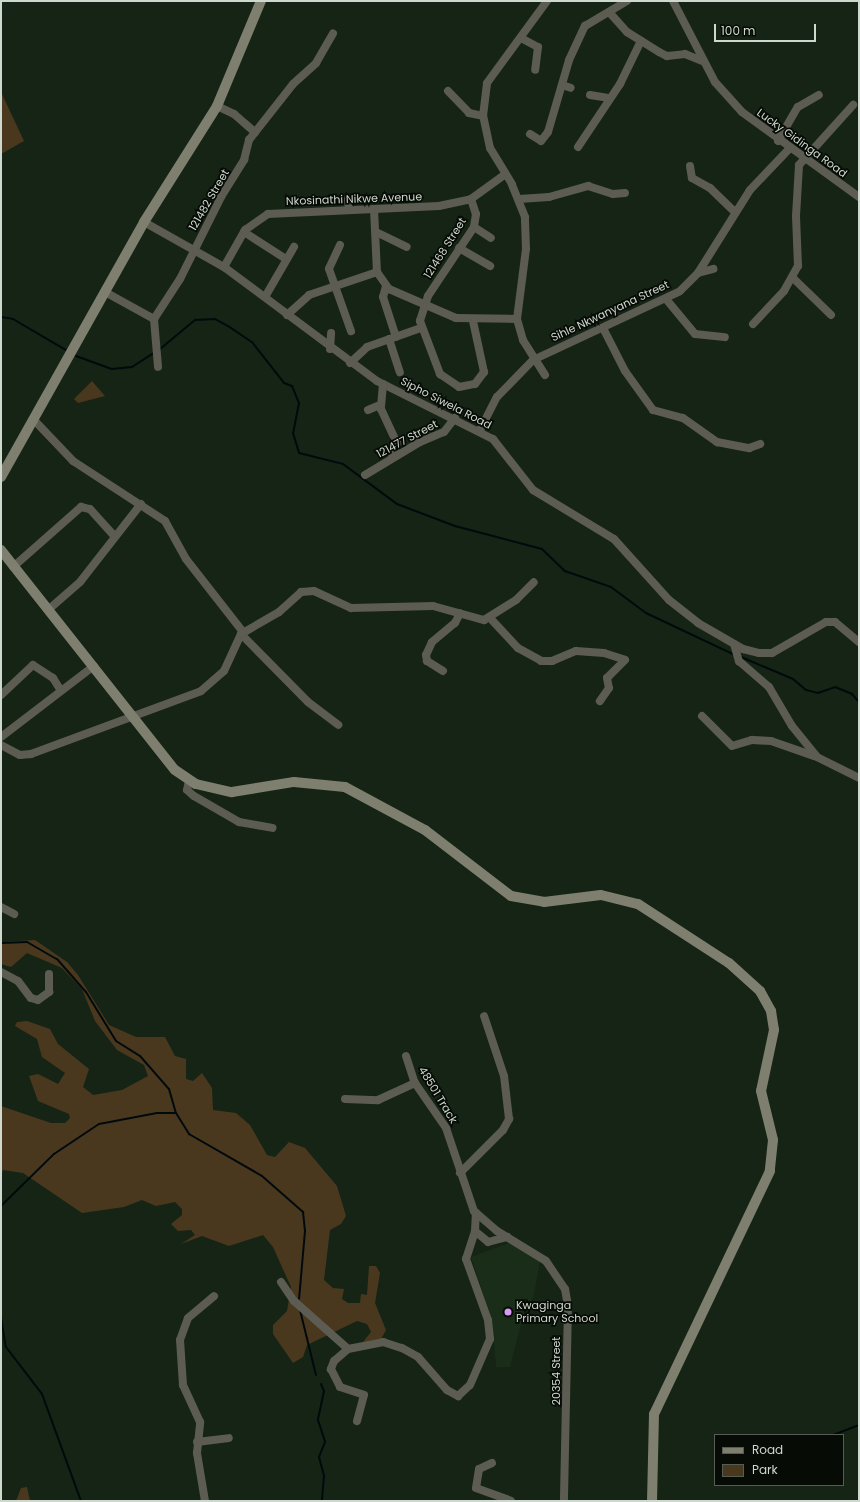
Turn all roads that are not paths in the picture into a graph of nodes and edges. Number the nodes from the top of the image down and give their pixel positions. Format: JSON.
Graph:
{"nodes":[{"id":1,"x":261,"y":1,"type":"edge"},
{"id":2,"x":548,"y":1,"type":"edge"},
{"id":3,"x":627,"y":1,"type":"edge"},
{"id":4,"x":673,"y":1,"type":"edge"},
{"id":5,"x":609,"y":12,"type":"junction"},
{"id":6,"x":333,"y":33,"type":"dead end"},
{"id":7,"x":521,"y":38,"type":"junction"},
{"id":8,"x":641,"y":41,"type":"junction"},
{"id":9,"x":702,"y":61,"type":"junction"},
{"id":10,"x":534,"y":70,"type":"dead end"},
{"id":11,"x":562,"y":85,"type":"junction"},
{"id":12,"x":571,"y":88,"type":"dead end"},
{"id":13,"x":448,"y":91,"type":"dead end"},
{"id":14,"x":590,"y":94,"type":"dead end"},
{"id":15,"x":819,"y":95,"type":"dead end"},
{"id":16,"x":610,"y":98,"type":"junction"},
{"id":17,"x":853,"y":105,"type":"dead end"},
{"id":18,"x":217,"y":106,"type":"junction"},
{"id":19,"x":482,"y":116,"type":"junction"},
{"id":20,"x":255,"y":132,"type":"junction"},
{"id":21,"x":530,"y":134,"type":"dead end"},
{"id":22,"x":778,"y":141,"type":"junction"},
{"id":23,"x":578,"y":147,"type":"dead end"},
{"id":24,"x":788,"y":148,"type":"junction"},
{"id":25,"x":806,"y":160,"type":"junction"},
{"id":26,"x":690,"y":166,"type":"dead end"},
{"id":27,"x":504,"y":175,"type":"junction"},
{"id":28,"x":625,"y":192,"type":"dead end"},
{"id":29,"x":859,"y":197,"type":"edge"},
{"id":30,"x":348,"y":199,"type":"dead end"},
{"id":31,"x":471,"y":199,"type":"junction"},
{"id":32,"x":520,"y":200,"type":"junction"},
{"id":33,"x":374,"y":209,"type":"junction"},
{"id":34,"x":349,"y":210,"type":"junction"},
{"id":35,"x":735,"y":212,"type":"junction"},
{"id":36,"x":144,"y":222,"type":"junction"},
{"id":37,"x":474,"y":227,"type":"junction"},
{"id":38,"x":244,"y":232,"type":"junction"},
{"id":39,"x":376,"y":232,"type":"junction"},
{"id":40,"x":491,"y":238,"type":"dead end"},
{"id":41,"x":340,"y":245,"type":"dead end"},
{"id":42,"x":294,"y":247,"type":"dead end"},
{"id":43,"x":407,"y":247,"type":"dead end"},
{"id":44,"x":459,"y":248,"type":"junction"},
{"id":45,"x":195,"y":252,"type":"junction"},
{"id":46,"x":286,"y":259,"type":"junction"},
{"id":47,"x":490,"y":266,"type":"dead end"},
{"id":48,"x":224,"y":267,"type":"junction"},
{"id":49,"x":713,"y":269,"type":"dead end"},
{"id":50,"x":377,"y":272,"type":"junction"},
{"id":51,"x":698,"y":273,"type":"junction"},
{"id":52,"x":793,"y":278,"type":"junction"},
{"id":53,"x":335,"y":286,"type":"junction"},
{"id":54,"x":386,"y":286,"type":"junction"},
{"id":55,"x":105,"y":292,"type":"junction"},
{"id":56,"x":265,"y":297,"type":"junction"},
{"id":57,"x":666,"y":299,"type":"junction"},
{"id":58,"x":425,"y":307,"type":"junction"},
{"id":59,"x":287,"y":315,"type":"junction"},
{"id":60,"x":831,"y":315,"type":"dead end"},
{"id":61,"x":154,"y":319,"type":"junction"},
{"id":62,"x":517,"y":319,"type":"junction"},
{"id":63,"x":473,"y":321,"type":"junction"},
{"id":64,"x":753,"y":324,"type":"dead end"},
{"id":65,"x":421,"y":328,"type":"junction"},
{"id":66,"x":603,"y":328,"type":"junction"},
{"id":67,"x":351,"y":331,"type":"dead end"},
{"id":68,"x":331,"y":333,"type":"dead end"},
{"id":69,"x":392,"y":338,"type":"junction"},
{"id":70,"x":725,"y":338,"type":"dead end"},
{"id":71,"x":330,"y":349,"type":"junction"},
{"id":72,"x":533,"y":360,"type":"junction"},
{"id":73,"x":350,"y":363,"type":"junction"},
{"id":74,"x":158,"y":367,"type":"dead end"},
{"id":75,"x":400,"y":372,"type":"dead end"},
{"id":76,"x":545,"y":375,"type":"dead end"},
{"id":77,"x":383,"y":384,"type":"junction"},
{"id":78,"x":380,"y":405,"type":"junction"},
{"id":79,"x":368,"y":410,"type":"dead end"},
{"id":80,"x":455,"y":418,"type":"junction"},
{"id":81,"x":34,"y":420,"type":"junction"},
{"id":82,"x":480,"y":430,"type":"junction"},
{"id":83,"x":760,"y":444,"type":"dead end"},
{"id":84,"x":390,"y":458,"type":"junction"},
{"id":85,"x":365,"y":475,"type":"dead end"},
{"id":86,"x":1,"y":477,"type":"edge"},
{"id":87,"x":141,"y":504,"type":"junction"},
{"id":88,"x":114,"y":536,"type":"junction"},
{"id":89,"x":1,"y":550,"type":"edge"},
{"id":90,"x":13,"y":567,"type":"junction"},
{"id":91,"x":534,"y":582,"type":"dead end"},
{"id":92,"x":48,"y":610,"type":"junction"},
{"id":93,"x":460,"y":613,"type":"junction"},
{"id":94,"x":490,"y":618,"type":"junction"},
{"id":95,"x":242,"y":633,"type":"junction"},
{"id":96,"x":859,"y":642,"type":"edge"},
{"id":97,"x":735,"y":646,"type":"junction"},
{"id":98,"x":94,"y":666,"type":"junction"},
{"id":99,"x":443,"y":670,"type":"dead end"},
{"id":100,"x":61,"y":691,"type":"junction"},
{"id":101,"x":1,"y":695,"type":"edge"},
{"id":102,"x":600,"y":701,"type":"dead end"},
{"id":103,"x":702,"y":716,"type":"dead end"},
{"id":104,"x":135,"y":717,"type":"junction"},
{"id":105,"x":338,"y":725,"type":"dead end"},
{"id":106,"x":1,"y":737,"type":"edge"},
{"id":107,"x":1,"y":746,"type":"edge"},
{"id":108,"x":817,"y":757,"type":"junction"},
{"id":109,"x":859,"y":778,"type":"edge"},
{"id":110,"x":189,"y":780,"type":"junction"},
{"id":111,"x":272,"y":828,"type":"dead end"},
{"id":112,"x":1,"y":907,"type":"edge"},
{"id":113,"x":14,"y":914,"type":"dead end"},
{"id":114,"x":1,"y":972,"type":"edge"},
{"id":115,"x":49,"y":974,"type":"dead end"},
{"id":116,"x":484,"y":1016,"type":"dead end"},
{"id":117,"x":406,"y":1056,"type":"dead end"},
{"id":118,"x":415,"y":1083,"type":"junction"},
{"id":119,"x":345,"y":1099,"type":"dead end"},
{"id":120,"x":460,"y":1173,"type":"junction"},
{"id":121,"x":476,"y":1213,"type":"junction"},
{"id":122,"x":475,"y":1231,"type":"junction"},
{"id":123,"x":507,"y":1237,"type":"junction"},
{"id":124,"x":281,"y":1282,"type":"dead end"},
{"id":125,"x":214,"y":1296,"type":"dead end"},
{"id":126,"x":348,"y":1349,"type":"junction"},
{"id":127,"x":357,"y":1421,"type":"dead end"},
{"id":128,"x":229,"y":1438,"type":"dead end"},
{"id":129,"x":197,"y":1442,"type":"junction"},
{"id":130,"x":492,"y":1463,"type":"dead end"},
{"id":131,"x":206,"y":1501,"type":"edge"},
{"id":132,"x":510,"y":1501,"type":"edge"},
{"id":133,"x":564,"y":1501,"type":"edge"},
{"id":134,"x":652,"y":1501,"type":"edge"}],
"edges":[{"from":1,"to":18,"type":"street"},
{"from":2,"to":7,"type":"street"},
{"from":3,"to":5,"type":"street"},
{"from":4,"to":9,"type":"street","name":"Lucky Gidinga Road"},
{"from":5,"to":8,"type":"street"},
{"from":5,"to":11,"type":"street"},
{"from":6,"to":20,"type":"street","name":"121482 Street"},
{"from":7,"to":10,"type":"street"},
{"from":7,"to":19,"type":"street"},
{"from":8,"to":9,"type":"street"},
{"from":8,"to":16,"type":"street"},
{"from":9,"to":22,"type":"street","name":"Lucky Gidinga Road"},
{"from":11,"to":12,"type":"street"},
{"from":11,"to":21,"type":"street"},
{"from":13,"to":19,"type":"street"},
{"from":14,"to":16,"type":"street"},
{"from":15,"to":22,"type":"street"},
{"from":16,"to":23,"type":"street"},
{"from":17,"to":25,"type":"street"},
{"from":18,"to":20,"type":"street"},
{"from":18,"to":36,"type":"street"},
{"from":19,"to":27,"type":"street"},
{"from":20,"to":45,"type":"street","name":"121482 Street"},
{"from":22,"to":24,"type":"street","name":"Lucky Gidinga Road"},
{"from":24,"to":25,"type":"street","name":"Lucky Gidinga Road"},
{"from":24,"to":35,"type":"street","name":"Sihle Nkwanyana Street"},
{"from":25,"to":29,"type":"street","name":"Lucky Gidinga Road"},
{"from":25,"to":52,"type":"street"},
{"from":26,"to":35,"type":"street"},
{"from":27,"to":31,"type":"street","name":"Nkosinathi Nikwe Avenue"},
{"from":27,"to":32,"type":"street"},
{"from":28,"to":32,"type":"street"},
{"from":30,"to":34,"type":"street"},
{"from":31,"to":33,"type":"street","name":"Nkosinathi Nikwe Avenue"},
{"from":31,"to":37,"type":"street","name":"121468 Street"},
{"from":32,"to":62,"type":"street"},
{"from":33,"to":34,"type":"street","name":"Nkosinathi Nikwe Avenue"},
{"from":33,"to":39,"type":"street"},
{"from":34,"to":38,"type":"street","name":"Nkosinathi Nikwe Avenue"},
{"from":35,"to":51,"type":"street","name":"Sihle Nkwanyana Street"},
{"from":36,"to":45,"type":"street","name":"Sipho Siwela Road"},
{"from":36,"to":55,"type":"street"},
{"from":37,"to":40,"type":"street"},
{"from":37,"to":44,"type":"street","name":"121468 Street"},
{"from":38,"to":46,"type":"street"},
{"from":38,"to":48,"type":"street","name":"Nkosinathi Nikwe Avenue"},
{"from":39,"to":43,"type":"street"},
{"from":39,"to":50,"type":"street"},
{"from":41,"to":53,"type":"street"},
{"from":42,"to":46,"type":"street"},
{"from":44,"to":47,"type":"street"},
{"from":44,"to":58,"type":"street","name":"121468 Street"},
{"from":45,"to":48,"type":"street","name":"Sipho Siwela Road"},
{"from":45,"to":61,"type":"street","name":"121482 Street"},
{"from":46,"to":56,"type":"street"},
{"from":48,"to":56,"type":"street","name":"Sipho Siwela Road"},
{"from":49,"to":51,"type":"street"},
{"from":50,"to":53,"type":"street"},
{"from":50,"to":54,"type":"street"},
{"from":51,"to":57,"type":"street","name":"Sihle Nkwanyana Street"},
{"from":52,"to":60,"type":"street"},
{"from":52,"to":64,"type":"street"},
{"from":53,"to":59,"type":"street"},
{"from":53,"to":67,"type":"street"},
{"from":54,"to":58,"type":"street"},
{"from":54,"to":69,"type":"street"},
{"from":55,"to":61,"type":"street"},
{"from":55,"to":81,"type":"street"},
{"from":56,"to":59,"type":"street","name":"Sipho Siwela Road"},
{"from":57,"to":66,"type":"street","name":"Sihle Nkwanyana Street"},
{"from":57,"to":70,"type":"street"},
{"from":58,"to":63,"type":"street"},
{"from":58,"to":65,"type":"street","name":"121468 Street"},
{"from":59,"to":71,"type":"street","name":"Sipho Siwela Road"},
{"from":61,"to":74,"type":"street"},
{"from":62,"to":63,"type":"street"},
{"from":62,"to":72,"type":"street"},
{"from":63,"to":65,"type":"street"},
{"from":65,"to":69,"type":"street"},
{"from":66,"to":72,"type":"street","name":"Sihle Nkwanyana Street"},
{"from":66,"to":83,"type":"street"},
{"from":68,"to":71,"type":"street"},
{"from":69,"to":73,"type":"street"},
{"from":69,"to":75,"type":"street"},
{"from":71,"to":73,"type":"street","name":"Sipho Siwela Road"},
{"from":72,"to":76,"type":"street"},
{"from":72,"to":82,"type":"street","name":"Sihle Nkwanyana Street"},
{"from":73,"to":77,"type":"street","name":"Sipho Siwela Road"},
{"from":77,"to":78,"type":"street"},
{"from":77,"to":80,"type":"street","name":"Sipho Siwela Road"},
{"from":78,"to":79,"type":"street"},
{"from":78,"to":84,"type":"street"},
{"from":80,"to":82,"type":"street","name":"Sipho Siwela Road"},
{"from":80,"to":84,"type":"street","name":"121477 Street"},
{"from":81,"to":86,"type":"street"},
{"from":81,"to":87,"type":"street"},
{"from":82,"to":97,"type":"street","name":"Sipho Siwela Road"},
{"from":84,"to":85,"type":"street","name":"121477 Street"},
{"from":87,"to":88,"type":"street"},
{"from":87,"to":95,"type":"street"},
{"from":88,"to":90,"type":"street"},
{"from":88,"to":92,"type":"street"},
{"from":89,"to":90,"type":"street"},
{"from":90,"to":92,"type":"street"},
{"from":91,"to":94,"type":"street"},
{"from":92,"to":98,"type":"street"},
{"from":93,"to":94,"type":"street"},
{"from":93,"to":95,"type":"street"},
{"from":93,"to":99,"type":"street"},
{"from":94,"to":102,"type":"street"},
{"from":95,"to":104,"type":"street"},
{"from":95,"to":105,"type":"street"},
{"from":96,"to":97,"type":"street","name":"Sipho Siwela Road"},
{"from":97,"to":108,"type":"street"},
{"from":98,"to":100,"type":"street"},
{"from":98,"to":104,"type":"street"},
{"from":100,"to":101,"type":"street"},
{"from":100,"to":106,"type":"street"},
{"from":103,"to":108,"type":"street"},
{"from":104,"to":107,"type":"street"},
{"from":104,"to":110,"type":"street"},
{"from":108,"to":109,"type":"street"},
{"from":110,"to":111,"type":"street"},
{"from":110,"to":134,"type":"street"},
{"from":112,"to":113,"type":"street"},
{"from":114,"to":115,"type":"street"},
{"from":116,"to":120,"type":"street"},
{"from":117,"to":118,"type":"street","name":"48501 Track"},
{"from":118,"to":119,"type":"street"},
{"from":118,"to":120,"type":"street","name":"48501 Track"},
{"from":120,"to":121,"type":"street","name":"48501 Track"},
{"from":121,"to":122,"type":"street"},
{"from":121,"to":123,"type":"street","name":"20354 Street"},
{"from":122,"to":123,"type":"street"},
{"from":122,"to":126,"type":"street"},
{"from":123,"to":133,"type":"street","name":"20354 Street"},
{"from":124,"to":126,"type":"street"},
{"from":125,"to":129,"type":"street"},
{"from":126,"to":127,"type":"street"},
{"from":128,"to":129,"type":"street"},
{"from":129,"to":131,"type":"street"},
{"from":130,"to":132,"type":"street"}]}
